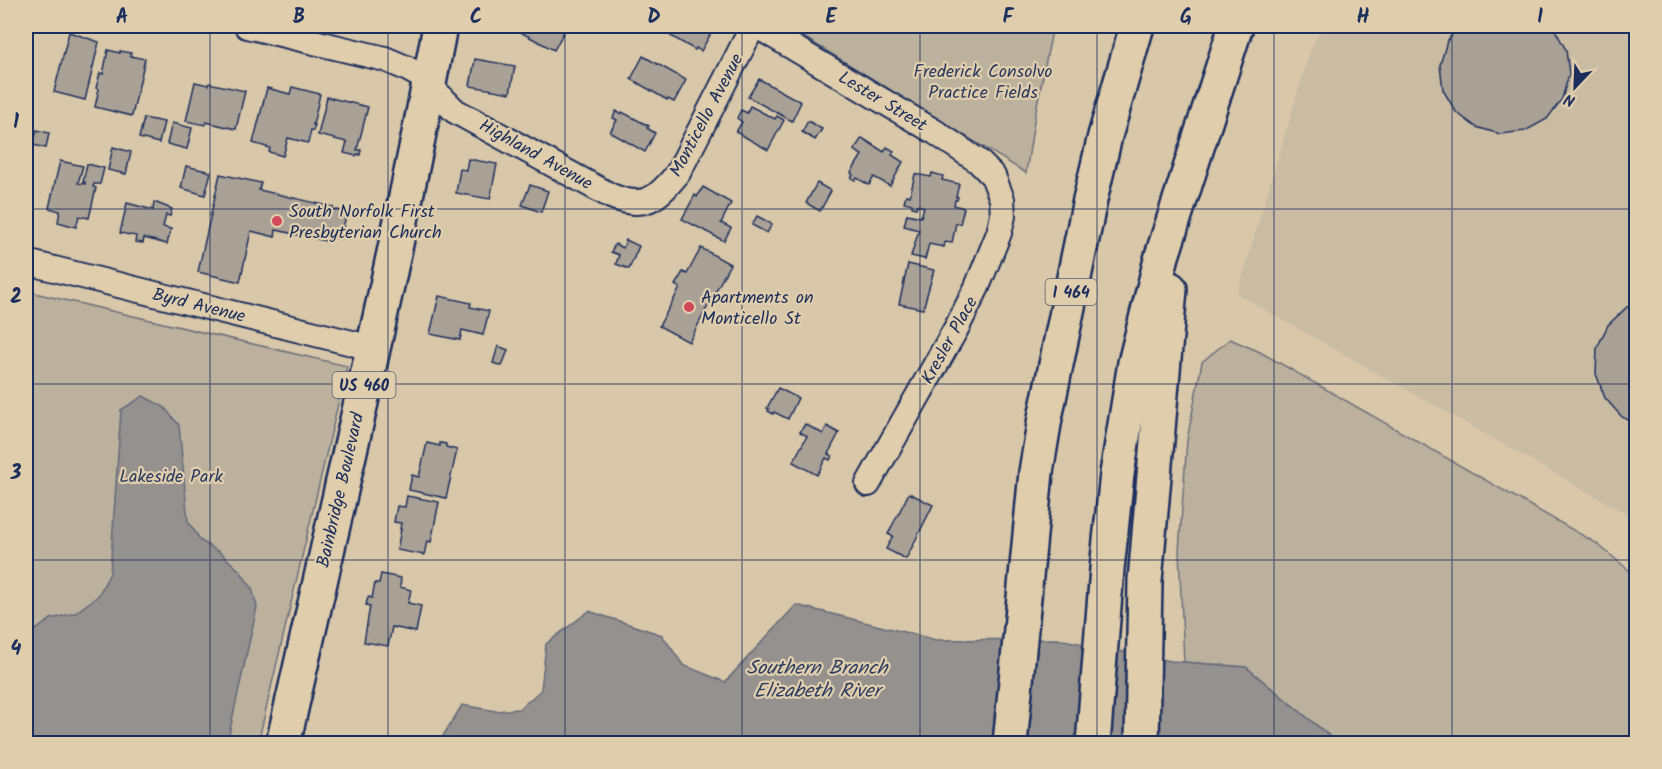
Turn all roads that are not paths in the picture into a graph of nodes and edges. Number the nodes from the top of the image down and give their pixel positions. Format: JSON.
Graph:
{"nodes":[{"id":1,"x":247,"y":26,"type":"edge"},
{"id":2,"x":440,"y":26,"type":"edge"},
{"id":3,"x":755,"y":26,"type":"edge"},
{"id":4,"x":1137,"y":26,"type":"edge"},
{"id":5,"x":1236,"y":26,"type":"edge"},
{"id":6,"x":429,"y":85,"type":"junction"},
{"id":7,"x":998,"y":188,"type":"joint"},
{"id":8,"x":651,"y":199,"type":"joint"},
{"id":9,"x":1177,"y":212,"type":"junction"},
{"id":10,"x":26,"y":262,"type":"edge"},
{"id":11,"x":372,"y":348,"type":"junction"},
{"id":12,"x":868,"y":484,"type":"dead end"},
{"id":13,"x":282,"y":744,"type":"edge"},
{"id":14,"x":1010,"y":744,"type":"edge"},
{"id":15,"x":1094,"y":744,"type":"edge"},
{"id":16,"x":1142,"y":744,"type":"edge"}],
"edges":[{"from":1,"to":6,"type":"street","name":"Highland Avenue"},
{"from":2,"to":6,"type":"main road","name":"Bainbridge Boulevard","number":"US 460"},
{"from":3,"to":7,"type":"street","name":"Lester Street"},
{"from":3,"to":8,"type":"street","name":"Monticello Avenue"},
{"from":4,"to":14,"type":"main road","number":"I 464"},
{"from":5,"to":9,"type":"main road"},
{"from":6,"to":8,"type":"street","name":"Highland Avenue"},
{"from":6,"to":11,"type":"main road","name":"Bainbridge Boulevard","number":"US 460"},
{"from":7,"to":12,"type":"street","name":"Kresler Place"},
{"from":9,"to":15,"type":"main road"},
{"from":9,"to":16,"type":"main road"},
{"from":10,"to":11,"type":"street","name":"Byrd Avenue"},
{"from":11,"to":13,"type":"main road","name":"Bainbridge Boulevard","number":"US 460"}]}
